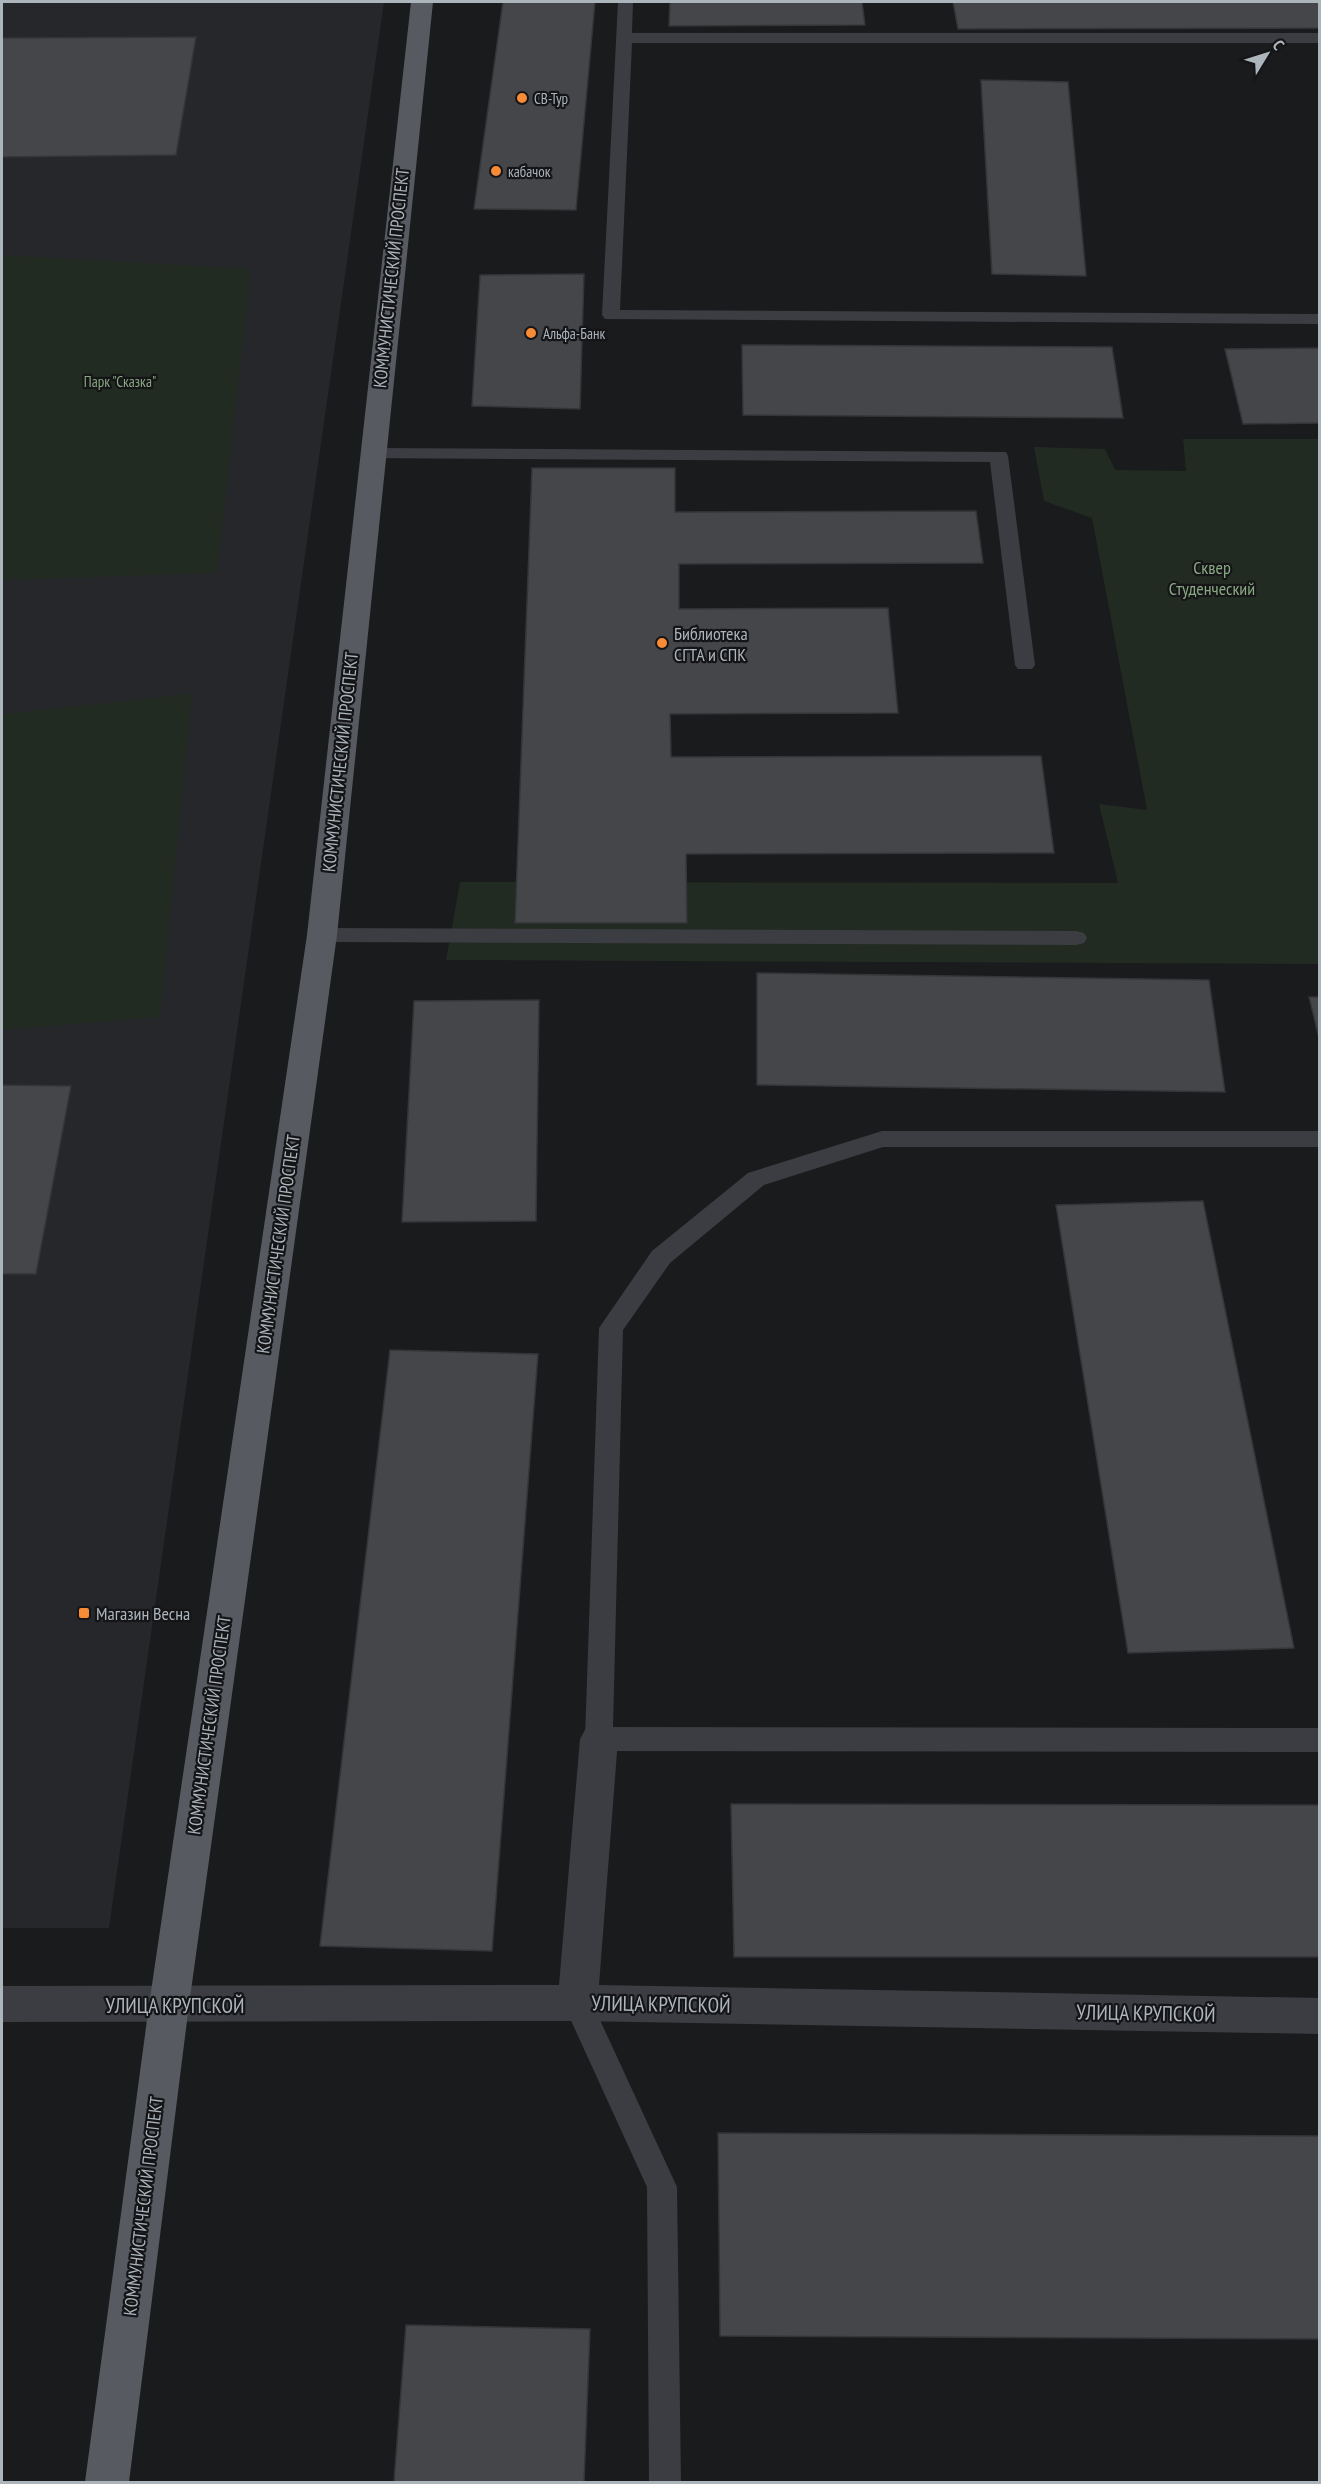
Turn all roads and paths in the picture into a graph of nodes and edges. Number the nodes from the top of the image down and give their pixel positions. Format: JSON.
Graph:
{"nodes":[{"id":1,"x":422,"y":2,"type":"edge"},
{"id":2,"x":625,"y":2,"type":"edge"},
{"id":3,"x":624,"y":38,"type":"junction"},
{"id":4,"x":1320,"y":39,"type":"edge"},
{"id":5,"x":1320,"y":319,"type":"edge"},
{"id":6,"x":372,"y":454,"type":"junction"},
{"id":7,"x":1025,"y":665,"type":"dead end"},
{"id":8,"x":322,"y":935,"type":"junction"},
{"id":9,"x":1077,"y":938,"type":"dead end"},
{"id":10,"x":1320,"y":1139,"type":"edge"},
{"id":11,"x":599,"y":1739,"type":"junction"},
{"id":12,"x":1320,"y":1740,"type":"edge"},
{"id":13,"x":578,"y":2003,"type":"junction"},
{"id":14,"x":2,"y":2004,"type":"edge"},
{"id":15,"x":169,"y":2006,"type":"junction"},
{"id":16,"x":1320,"y":2016,"type":"edge"},
{"id":17,"x":107,"y":2482,"type":"edge"},
{"id":18,"x":665,"y":2482,"type":"edge"}],
"edges":[{"from":1,"to":6,"type":"main road","name":"КОММУНИСТИЧЕСКИЙ ПРОСПЕКТ"},
{"from":2,"to":3,"type":"lane"},
{"from":3,"to":4,"type":"lane"},
{"from":3,"to":5,"type":"lane"},
{"from":6,"to":7,"type":"lane"},
{"from":6,"to":8,"type":"main road","name":"КОММУНИСТИЧЕСКИЙ ПРОСПЕКТ"},
{"from":8,"to":9,"type":"lane"},
{"from":8,"to":15,"type":"main road","name":"КОММУНИСТИЧЕСКИЙ ПРОСПЕКТ"},
{"from":10,"to":11,"type":"lane"},
{"from":11,"to":12,"type":"lane"},
{"from":11,"to":13,"type":"street"},
{"from":13,"to":15,"type":"street","name":"УЛИЦА КРУПСКОЙ"},
{"from":13,"to":16,"type":"street","name":"УЛИЦА КРУПСКОЙ"},
{"from":13,"to":18,"type":"lane"},
{"from":14,"to":15,"type":"street","name":"УЛИЦА КРУПСКОЙ"},
{"from":15,"to":17,"type":"main road","name":"КОММУНИСТИЧЕСКИЙ ПРОСПЕКТ"}]}
